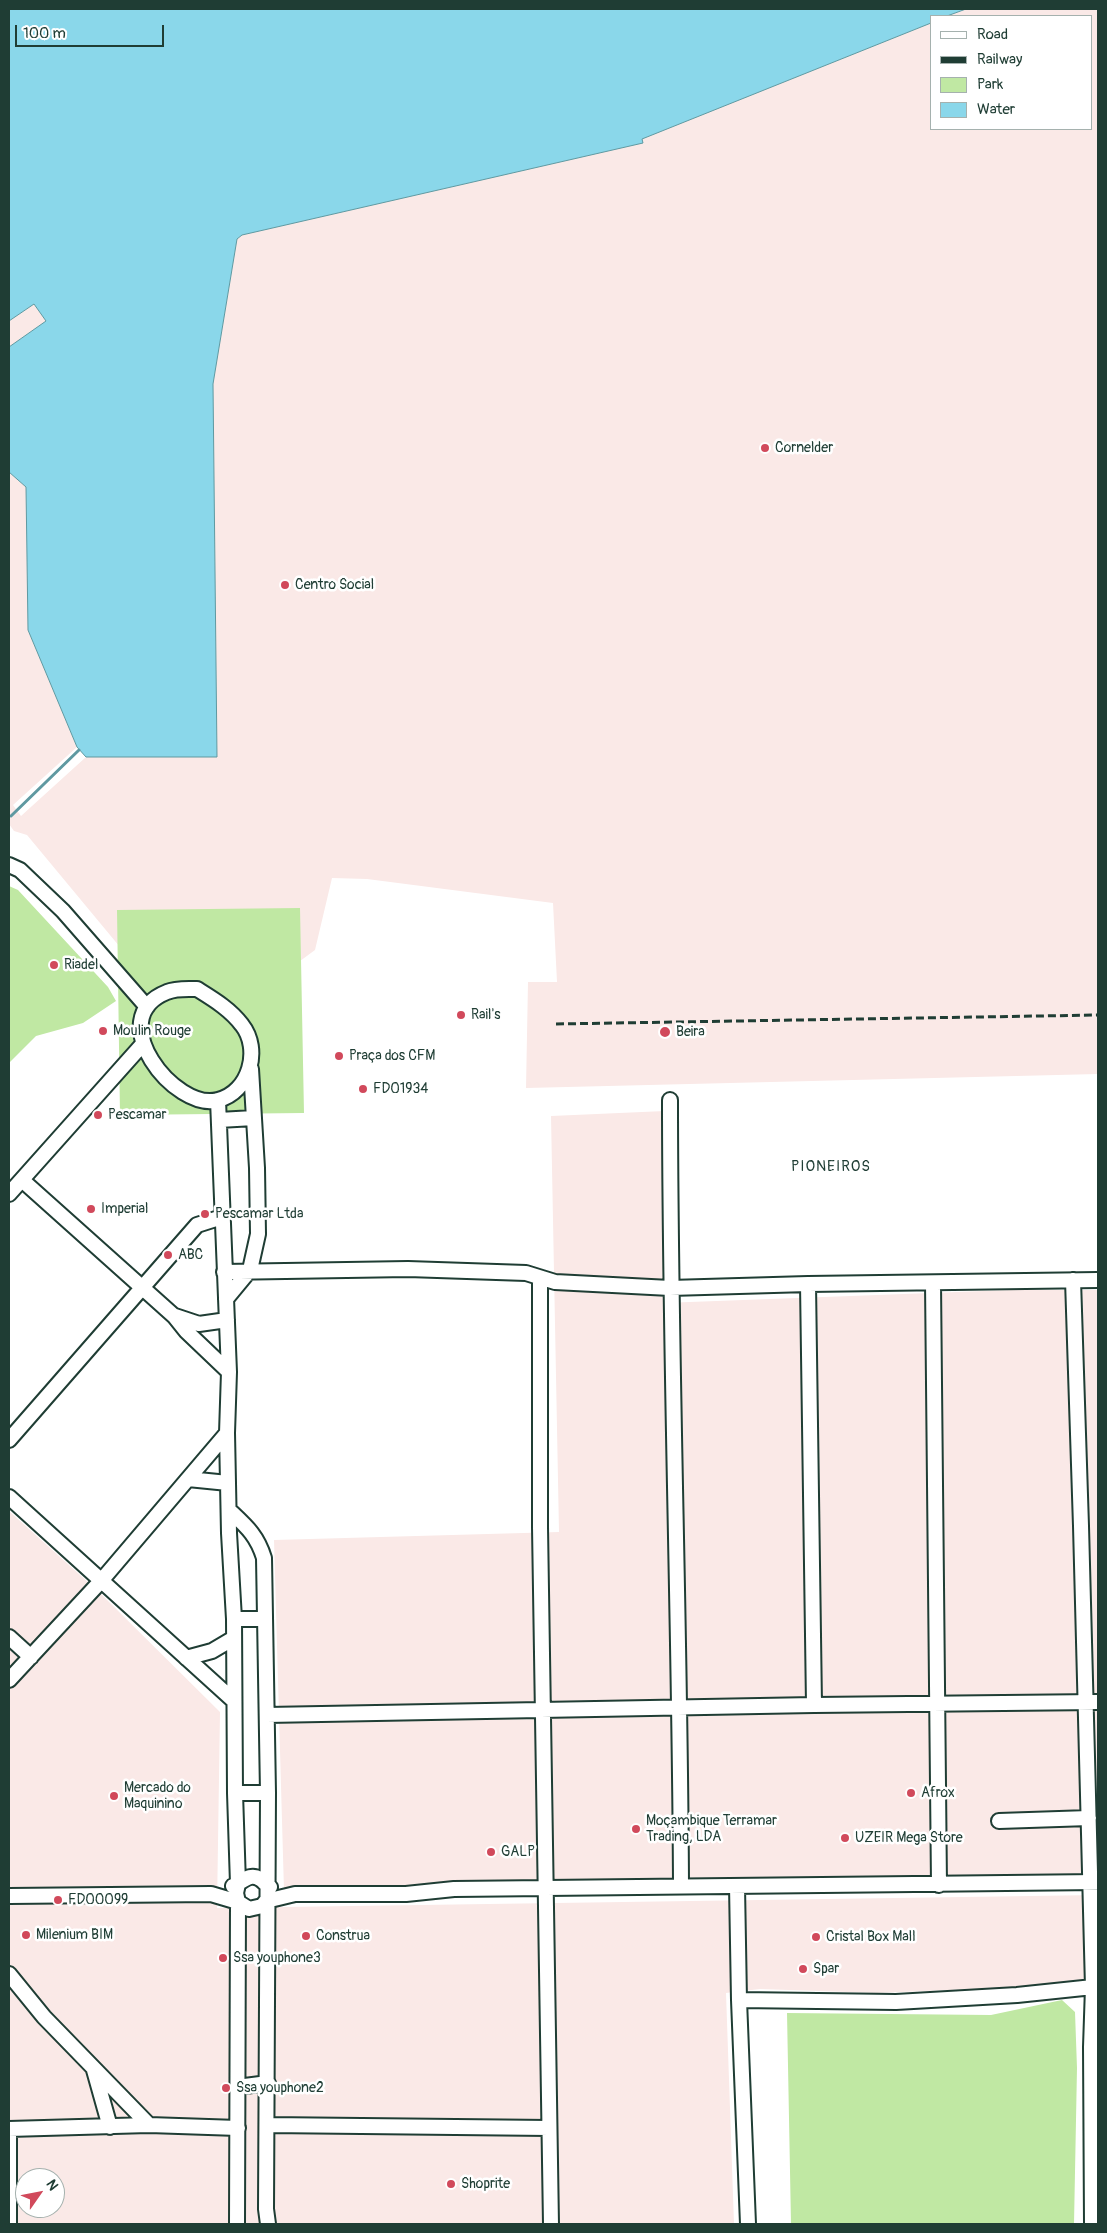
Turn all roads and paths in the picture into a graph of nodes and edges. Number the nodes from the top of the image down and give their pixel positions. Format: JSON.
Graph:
{"nodes":[{"id":1,"x":9,"y":865,"type":"edge"},
{"id":2,"x":147,"y":1008,"type":"junction"},
{"id":3,"x":142,"y":1045,"type":"junction"},
{"id":4,"x":250,"y":1066,"type":"junction"},
{"id":5,"x":218,"y":1100,"type":"junction"},
{"id":6,"x":670,"y":1100,"type":"dead end"},
{"id":7,"x":254,"y":1118,"type":"junction"},
{"id":8,"x":219,"y":1120,"type":"junction"},
{"id":9,"x":22,"y":1180,"type":"junction"},
{"id":10,"x":9,"y":1194,"type":"edge"},
{"id":11,"x":222,"y":1217,"type":"junction"},
{"id":12,"x":250,"y":1270,"type":"junction"},
{"id":13,"x":224,"y":1272,"type":"junction"},
{"id":14,"x":540,"y":1278,"type":"junction"},
{"id":15,"x":1073,"y":1280,"type":"junction"},
{"id":16,"x":1098,"y":1280,"type":"edge"},
{"id":17,"x":933,"y":1283,"type":"junction"},
{"id":18,"x":808,"y":1284,"type":"junction"},
{"id":19,"x":670,"y":1288,"type":"junction"},
{"id":20,"x":143,"y":1289,"type":"junction"},
{"id":21,"x":226,"y":1299,"type":"junction"},
{"id":22,"x":174,"y":1316,"type":"junction"},
{"id":23,"x":227,"y":1320,"type":"junction"},
{"id":24,"x":229,"y":1372,"type":"junction"},
{"id":25,"x":227,"y":1433,"type":"junction"},
{"id":26,"x":9,"y":1440,"type":"edge"},
{"id":27,"x":188,"y":1479,"type":"junction"},
{"id":28,"x":228,"y":1483,"type":"junction"},
{"id":29,"x":9,"y":1497,"type":"edge"},
{"id":30,"x":229,"y":1510,"type":"junction"},
{"id":31,"x":101,"y":1581,"type":"junction"},
{"id":32,"x":234,"y":1619,"type":"junction"},
{"id":33,"x":265,"y":1619,"type":"junction"},
{"id":34,"x":9,"y":1637,"type":"edge"},
{"id":35,"x":234,"y":1638,"type":"junction"},
{"id":36,"x":31,"y":1657,"type":"junction"},
{"id":37,"x":186,"y":1658,"type":"junction"},
{"id":38,"x":9,"y":1680,"type":"edge"},
{"id":39,"x":234,"y":1700,"type":"junction"},
{"id":40,"x":1092,"y":1702,"type":"edge"},
{"id":41,"x":936,"y":1703,"type":"junction"},
{"id":42,"x":814,"y":1705,"type":"junction"},
{"id":43,"x":680,"y":1706,"type":"junction"},
{"id":44,"x":544,"y":1709,"type":"junction"},
{"id":45,"x":267,"y":1715,"type":"junction"},
{"id":46,"x":234,"y":1793,"type":"junction"},
{"id":47,"x":268,"y":1793,"type":"junction"},
{"id":48,"x":1089,"y":1818,"type":"junction"},
{"id":49,"x":999,"y":1821,"type":"dead end"},
{"id":50,"x":1094,"y":1882,"type":"edge"},
{"id":51,"x":238,"y":1884,"type":"junction"},
{"id":52,"x":938,"y":1885,"type":"junction"},
{"id":53,"x":266,"y":1886,"type":"junction"},
{"id":54,"x":682,"y":1886,"type":"junction"},
{"id":55,"x":737,"y":1886,"type":"junction"},
{"id":56,"x":546,"y":1889,"type":"junction"},
{"id":57,"x":211,"y":1894,"type":"junction"},
{"id":58,"x":295,"y":1894,"type":"junction"},
{"id":59,"x":9,"y":1896,"type":"edge"},
{"id":60,"x":266,"y":1901,"type":"junction"},
{"id":61,"x":238,"y":1902,"type":"junction"},
{"id":62,"x":9,"y":1974,"type":"edge"},
{"id":63,"x":1093,"y":1987,"type":"junction"},
{"id":64,"x":739,"y":2000,"type":"junction"},
{"id":65,"x":1095,"y":2047,"type":"edge"},
{"id":66,"x":94,"y":2068,"type":"junction"},
{"id":67,"x":268,"y":2083,"type":"junction"},
{"id":68,"x":237,"y":2087,"type":"junction"},
{"id":69,"x":268,"y":2125,"type":"junction"},
{"id":70,"x":149,"y":2126,"type":"junction"},
{"id":71,"x":110,"y":2127,"type":"junction"},
{"id":72,"x":9,"y":2128,"type":"edge"},
{"id":73,"x":238,"y":2128,"type":"junction"},
{"id":74,"x":549,"y":2128,"type":"junction"},
{"id":75,"x":1095,"y":2183,"type":"edge"},
{"id":76,"x":9,"y":2224,"type":"edge"},
{"id":77,"x":237,"y":2224,"type":"edge"},
{"id":78,"x":268,"y":2224,"type":"edge"},
{"id":79,"x":551,"y":2224,"type":"edge"},
{"id":80,"x":748,"y":2224,"type":"edge"},
{"id":81,"x":1092,"y":2224,"type":"edge"}],
"edges":[{"from":1,"to":2,"type":"street"},
{"from":2,"to":3,"type":"street"},
{"from":2,"to":4,"type":"street"},
{"from":3,"to":5,"type":"street"},
{"from":3,"to":9,"type":"street"},
{"from":4,"to":5,"type":"street"},
{"from":4,"to":7,"type":"street"},
{"from":5,"to":8,"type":"street"},
{"from":6,"to":19,"type":"street"},
{"from":7,"to":8,"type":"street"},
{"from":7,"to":12,"type":"street"},
{"from":8,"to":11,"type":"street"},
{"from":9,"to":10,"type":"street"},
{"from":9,"to":20,"type":"street"},
{"from":11,"to":13,"type":"street"},
{"from":11,"to":20,"type":"street"},
{"from":12,"to":13,"type":"street"},
{"from":12,"to":14,"type":"street"},
{"from":12,"to":21,"type":"street"},
{"from":13,"to":21,"type":"street"},
{"from":14,"to":19,"type":"street"},
{"from":14,"to":44,"type":"street"},
{"from":15,"to":16,"type":"street"},
{"from":15,"to":17,"type":"street"},
{"from":15,"to":40,"type":"street"},
{"from":17,"to":18,"type":"street"},
{"from":17,"to":41,"type":"street"},
{"from":18,"to":19,"type":"street"},
{"from":18,"to":42,"type":"street"},
{"from":19,"to":43,"type":"street"},
{"from":20,"to":22,"type":"street"},
{"from":20,"to":26,"type":"street"},
{"from":21,"to":23,"type":"street"},
{"from":22,"to":23,"type":"street"},
{"from":22,"to":24,"type":"street"},
{"from":23,"to":24,"type":"street"},
{"from":24,"to":25,"type":"street"},
{"from":25,"to":27,"type":"street"},
{"from":25,"to":28,"type":"street"},
{"from":27,"to":28,"type":"street"},
{"from":27,"to":31,"type":"street"},
{"from":28,"to":30,"type":"street"},
{"from":29,"to":31,"type":"street"},
{"from":30,"to":32,"type":"street"},
{"from":30,"to":33,"type":"street"},
{"from":31,"to":36,"type":"street"},
{"from":31,"to":37,"type":"street"},
{"from":32,"to":33,"type":"street"},
{"from":32,"to":35,"type":"street"},
{"from":33,"to":45,"type":"street"},
{"from":34,"to":36,"type":"street"},
{"from":35,"to":37,"type":"street"},
{"from":35,"to":39,"type":"street"},
{"from":36,"to":38,"type":"street"},
{"from":37,"to":39,"type":"street"},
{"from":39,"to":46,"type":"street"},
{"from":40,"to":41,"type":"street"},
{"from":40,"to":48,"type":"street"},
{"from":41,"to":42,"type":"street"},
{"from":41,"to":52,"type":"street"},
{"from":42,"to":43,"type":"street"},
{"from":43,"to":44,"type":"street"},
{"from":43,"to":54,"type":"street"},
{"from":44,"to":45,"type":"street"},
{"from":44,"to":56,"type":"street"},
{"from":45,"to":47,"type":"street"},
{"from":46,"to":47,"type":"street"},
{"from":46,"to":51,"type":"street"},
{"from":47,"to":53,"type":"street"},
{"from":48,"to":49,"type":"street"},
{"from":48,"to":50,"type":"street"},
{"from":50,"to":52,"type":"street"},
{"from":50,"to":63,"type":"street"},
{"from":51,"to":53,"type":"street"},
{"from":51,"to":57,"type":"street"},
{"from":51,"to":61,"type":"street"},
{"from":52,"to":55,"type":"street"},
{"from":53,"to":58,"type":"street"},
{"from":53,"to":60,"type":"street"},
{"from":54,"to":55,"type":"street"},
{"from":54,"to":56,"type":"street"},
{"from":55,"to":64,"type":"street"},
{"from":56,"to":58,"type":"street"},
{"from":56,"to":74,"type":"street"},
{"from":57,"to":59,"type":"street"},
{"from":57,"to":61,"type":"street"},
{"from":58,"to":60,"type":"street"},
{"from":60,"to":61,"type":"street"},
{"from":60,"to":67,"type":"street"},
{"from":61,"to":68,"type":"street"},
{"from":62,"to":66,"type":"street"},
{"from":63,"to":64,"type":"street"},
{"from":63,"to":65,"type":"street"},
{"from":64,"to":80,"type":"street"},
{"from":65,"to":75,"type":"street"},
{"from":66,"to":70,"type":"street"},
{"from":66,"to":71,"type":"street"},
{"from":67,"to":68,"type":"street"},
{"from":67,"to":69,"type":"street"},
{"from":68,"to":73,"type":"street"},
{"from":69,"to":74,"type":"street"},
{"from":69,"to":78,"type":"street"},
{"from":70,"to":71,"type":"street"},
{"from":70,"to":73,"type":"street"},
{"from":71,"to":72,"type":"street"},
{"from":72,"to":76,"type":"street"},
{"from":73,"to":77,"type":"street"},
{"from":74,"to":79,"type":"street"},
{"from":75,"to":81,"type":"street"}]}
